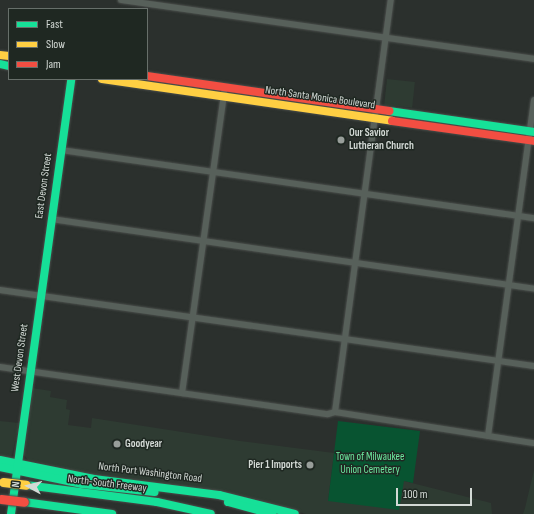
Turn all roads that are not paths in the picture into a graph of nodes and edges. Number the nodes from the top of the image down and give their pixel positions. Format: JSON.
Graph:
{"nodes":[{"id":1,"x":121,"y":0,"type":"edge"},
{"id":2,"x":391,"y":0,"type":"edge"},
{"id":3,"x":386,"y":37,"type":"junction"},
{"id":4,"x":534,"y":59,"type":"edge"},
{"id":5,"x":148,"y":76,"type":"edge"},
{"id":6,"x":71,"y":80,"type":"edge"},
{"id":7,"x":109,"y":80,"type":"edge"},
{"id":8,"x":225,"y":86,"type":"junction"},
{"id":9,"x":223,"y":97,"type":"junction"},
{"id":10,"x":534,"y":100,"type":"edge"},
{"id":11,"x":376,"y":114,"type":"junction"},
{"id":12,"x":532,"y":136,"type":"edge"},
{"id":13,"x":60,"y":150,"type":"junction"},
{"id":14,"x":213,"y":172,"type":"junction"},
{"id":15,"x":364,"y":195,"type":"junction"},
{"id":16,"x":517,"y":216,"type":"junction"},
{"id":17,"x":534,"y":218,"type":"edge"},
{"id":18,"x":51,"y":219,"type":"junction"},
{"id":19,"x":204,"y":241,"type":"junction"},
{"id":20,"x":355,"y":263,"type":"junction"},
{"id":21,"x":507,"y":286,"type":"junction"},
{"id":22,"x":534,"y":289,"type":"edge"},
{"id":23,"x":0,"y":290,"type":"edge"},
{"id":24,"x":41,"y":296,"type":"junction"},
{"id":25,"x":193,"y":318,"type":"junction"},
{"id":26,"x":345,"y":339,"type":"junction"},
{"id":27,"x":497,"y":361,"type":"junction"},
{"id":28,"x":534,"y":366,"type":"edge"},
{"id":29,"x":0,"y":367,"type":"edge"},
{"id":30,"x":31,"y":371,"type":"junction"},
{"id":31,"x":182,"y":393,"type":"junction"},
{"id":32,"x":334,"y":412,"type":"junction"},
{"id":33,"x":488,"y":436,"type":"junction"},
{"id":34,"x":534,"y":443,"type":"edge"},
{"id":35,"x":0,"y":460,"type":"edge"},
{"id":36,"x":0,"y":467,"type":"edge"},
{"id":37,"x":18,"y":467,"type":"junction"},
{"id":38,"x":1,"y":482,"type":"edge"},
{"id":39,"x":0,"y":499,"type":"edge"},
{"id":40,"x":11,"y":514,"type":"edge"},
{"id":41,"x":112,"y":514,"type":"edge"},
{"id":42,"x":211,"y":514,"type":"edge"},
{"id":43,"x":272,"y":514,"type":"edge"},
{"id":44,"x":295,"y":514,"type":"edge"}],
"edges":[{"from":1,"to":3,"type":"street"},
{"from":2,"to":3,"type":"street"},
{"from":3,"to":4,"type":"street"},
{"from":3,"to":11,"type":"street"},
{"from":5,"to":8,"type":"main road","name":"North Santa Monica Boulevard"},
{"from":6,"to":13,"type":"main road","name":"East Devon Street"},
{"from":7,"to":9,"type":"main road","name":"North Santa Monica Boulevard"},
{"from":8,"to":9,"type":"street"},
{"from":8,"to":11,"type":"main road","name":"North Santa Monica Boulevard"},
{"from":9,"to":11,"type":"main road","name":"North Santa Monica Boulevard"},
{"from":9,"to":14,"type":"street"},
{"from":10,"to":12,"type":"street"},
{"from":11,"to":12,"type":"main road","name":"North Santa Monica Boulevard"},
{"from":11,"to":15,"type":"street"},
{"from":12,"to":16,"type":"street"},
{"from":13,"to":14,"type":"street"},
{"from":13,"to":18,"type":"main road","name":"East Devon Street"},
{"from":14,"to":15,"type":"street"},
{"from":14,"to":19,"type":"street"},
{"from":15,"to":16,"type":"street"},
{"from":15,"to":20,"type":"street"},
{"from":16,"to":17,"type":"street"},
{"from":16,"to":21,"type":"street"},
{"from":18,"to":19,"type":"street"},
{"from":18,"to":24,"type":"main road","name":"East Devon Street"},
{"from":19,"to":20,"type":"street"},
{"from":19,"to":25,"type":"street"},
{"from":20,"to":21,"type":"street"},
{"from":20,"to":26,"type":"street"},
{"from":21,"to":22,"type":"street"},
{"from":21,"to":27,"type":"street"},
{"from":23,"to":24,"type":"street"},
{"from":24,"to":25,"type":"street"},
{"from":24,"to":30,"type":"main road","name":"West Devon Street"},
{"from":25,"to":26,"type":"street"},
{"from":25,"to":31,"type":"street"},
{"from":26,"to":27,"type":"street"},
{"from":26,"to":32,"type":"street"},
{"from":27,"to":28,"type":"street"},
{"from":27,"to":33,"type":"street"},
{"from":29,"to":30,"type":"street"},
{"from":30,"to":31,"type":"street"},
{"from":30,"to":37,"type":"main road","name":"West Devon Street"},
{"from":31,"to":32,"type":"street"},
{"from":32,"to":33,"type":"street"},
{"from":33,"to":34,"type":"street"},
{"from":35,"to":37,"type":"main road","name":"North Port Washington Road"},
{"from":36,"to":37,"type":"main road","name":"North Port Washington Road"},
{"from":37,"to":40,"type":"main road","name":"West Devon Street"},
{"from":37,"to":43,"type":"main road","name":"North Port Washington Road"},
{"from":37,"to":44,"type":"main road","name":"North Port Washington Road"},
{"from":38,"to":42,"type":"main road","name":"North-South Freeway","bridge":true},
{"from":39,"to":41,"type":"main road","bridge":true}]}
